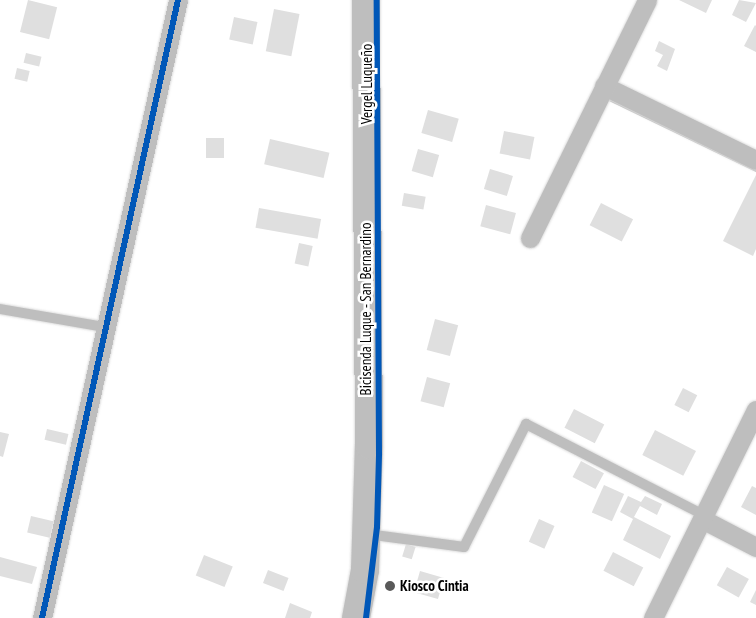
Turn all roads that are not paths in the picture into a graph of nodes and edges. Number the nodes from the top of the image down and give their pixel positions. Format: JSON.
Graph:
{"nodes":[{"id":1,"x":178,"y":0,"type":"edge"},
{"id":2,"x":366,"y":0,"type":"edge"},
{"id":3,"x":647,"y":0,"type":"edge"},
{"id":4,"x":604,"y":86,"type":"junction"},
{"id":5,"x":756,"y":160,"type":"edge"},
{"id":6,"x":530,"y":238,"type":"dead end"},
{"id":7,"x":0,"y":309,"type":"edge"},
{"id":8,"x":104,"y":327,"type":"junction"},
{"id":9,"x":756,"y":410,"type":"edge"},
{"id":10,"x":703,"y":517,"type":"junction"},
{"id":11,"x":366,"y":534,"type":"junction"},
{"id":12,"x":756,"y":547,"type":"edge"},
{"id":13,"x":42,"y":618,"type":"edge"},
{"id":14,"x":356,"y":618,"type":"edge"},
{"id":15,"x":653,"y":618,"type":"edge"}],
"edges":[{"from":1,"to":8,"type":"street"},
{"from":2,"to":11,"type":"main road","name":"Vergel Luqueño"},
{"from":3,"to":4,"type":"street"},
{"from":4,"to":5,"type":"street"},
{"from":4,"to":6,"type":"street"},
{"from":7,"to":8,"type":"lane"},
{"from":8,"to":13,"type":"street"},
{"from":9,"to":10,"type":"street"},
{"from":10,"to":11,"type":"lane"},
{"from":10,"to":12,"type":"street"},
{"from":10,"to":15,"type":"street"},
{"from":11,"to":14,"type":"main road","name":"Vergel Luqueño"}]}
